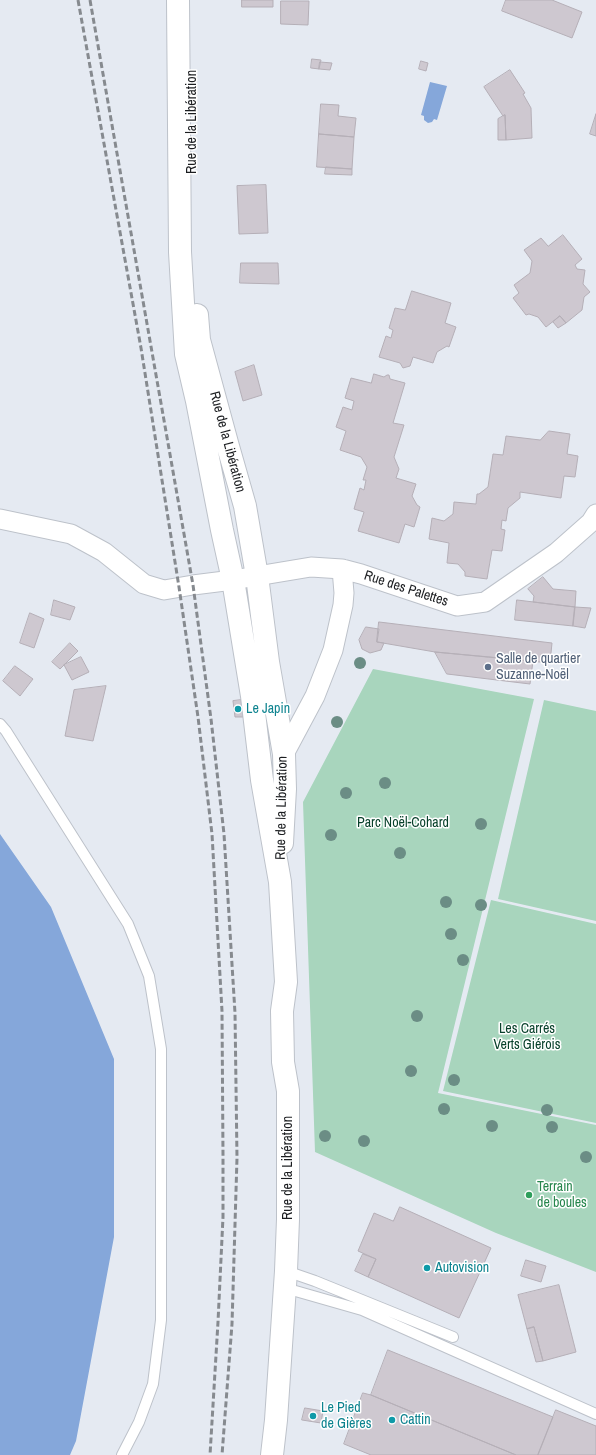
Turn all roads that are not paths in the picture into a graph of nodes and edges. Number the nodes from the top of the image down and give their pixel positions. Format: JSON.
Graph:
{"nodes":[{"id":1,"x":178,"y":0,"type":"edge"},
{"id":2,"x":192,"y":0,"type":"edge"},
{"id":3,"x":596,"y":514,"type":"edge"},
{"id":4,"x":0,"y":519,"type":"edge"},
{"id":5,"x":342,"y":569,"type":"junction"},
{"id":6,"x":257,"y":576,"type":"junction"},
{"id":7,"x":233,"y":580,"type":"junction"},
{"id":8,"x":0,"y":724,"type":"edge"},
{"id":9,"x":284,"y":754,"type":"junction"},
{"id":10,"x":280,"y":882,"type":"junction"},
{"id":11,"x":285,"y":1280,"type":"junction"},
{"id":12,"x":453,"y":1337,"type":"dead end"},
{"id":13,"x":596,"y":1414,"type":"edge"},
{"id":14,"x":122,"y":1455,"type":"edge"},
{"id":15,"x":272,"y":1455,"type":"edge"}],
"edges":[{"from":1,"to":7,"type":"main road","name":"Rue de la Libération"},
{"from":2,"to":6,"type":"main road","name":"Rue de la Libération"},
{"from":3,"to":5,"type":"street","name":"Rue des Palettes"},
{"from":4,"to":7,"type":"street","name":"Rue des Palettes"},
{"from":5,"to":6,"type":"street","name":"Rue des Palettes"},
{"from":5,"to":9,"type":"street"},
{"from":6,"to":7,"type":"street","name":"Rue des Palettes"},
{"from":6,"to":9,"type":"main road","name":"Rue de la Libération"},
{"from":7,"to":10,"type":"main road","name":"Rue de la Libération"},
{"from":8,"to":14,"type":"lane"},
{"from":9,"to":10,"type":"main road","name":"Rue de la Libération"},
{"from":10,"to":11,"type":"main road","name":"Rue de la Libération"},
{"from":11,"to":12,"type":"lane"},
{"from":11,"to":13,"type":"lane"},
{"from":11,"to":15,"type":"main road","name":"Rue de la Libération"}]}
